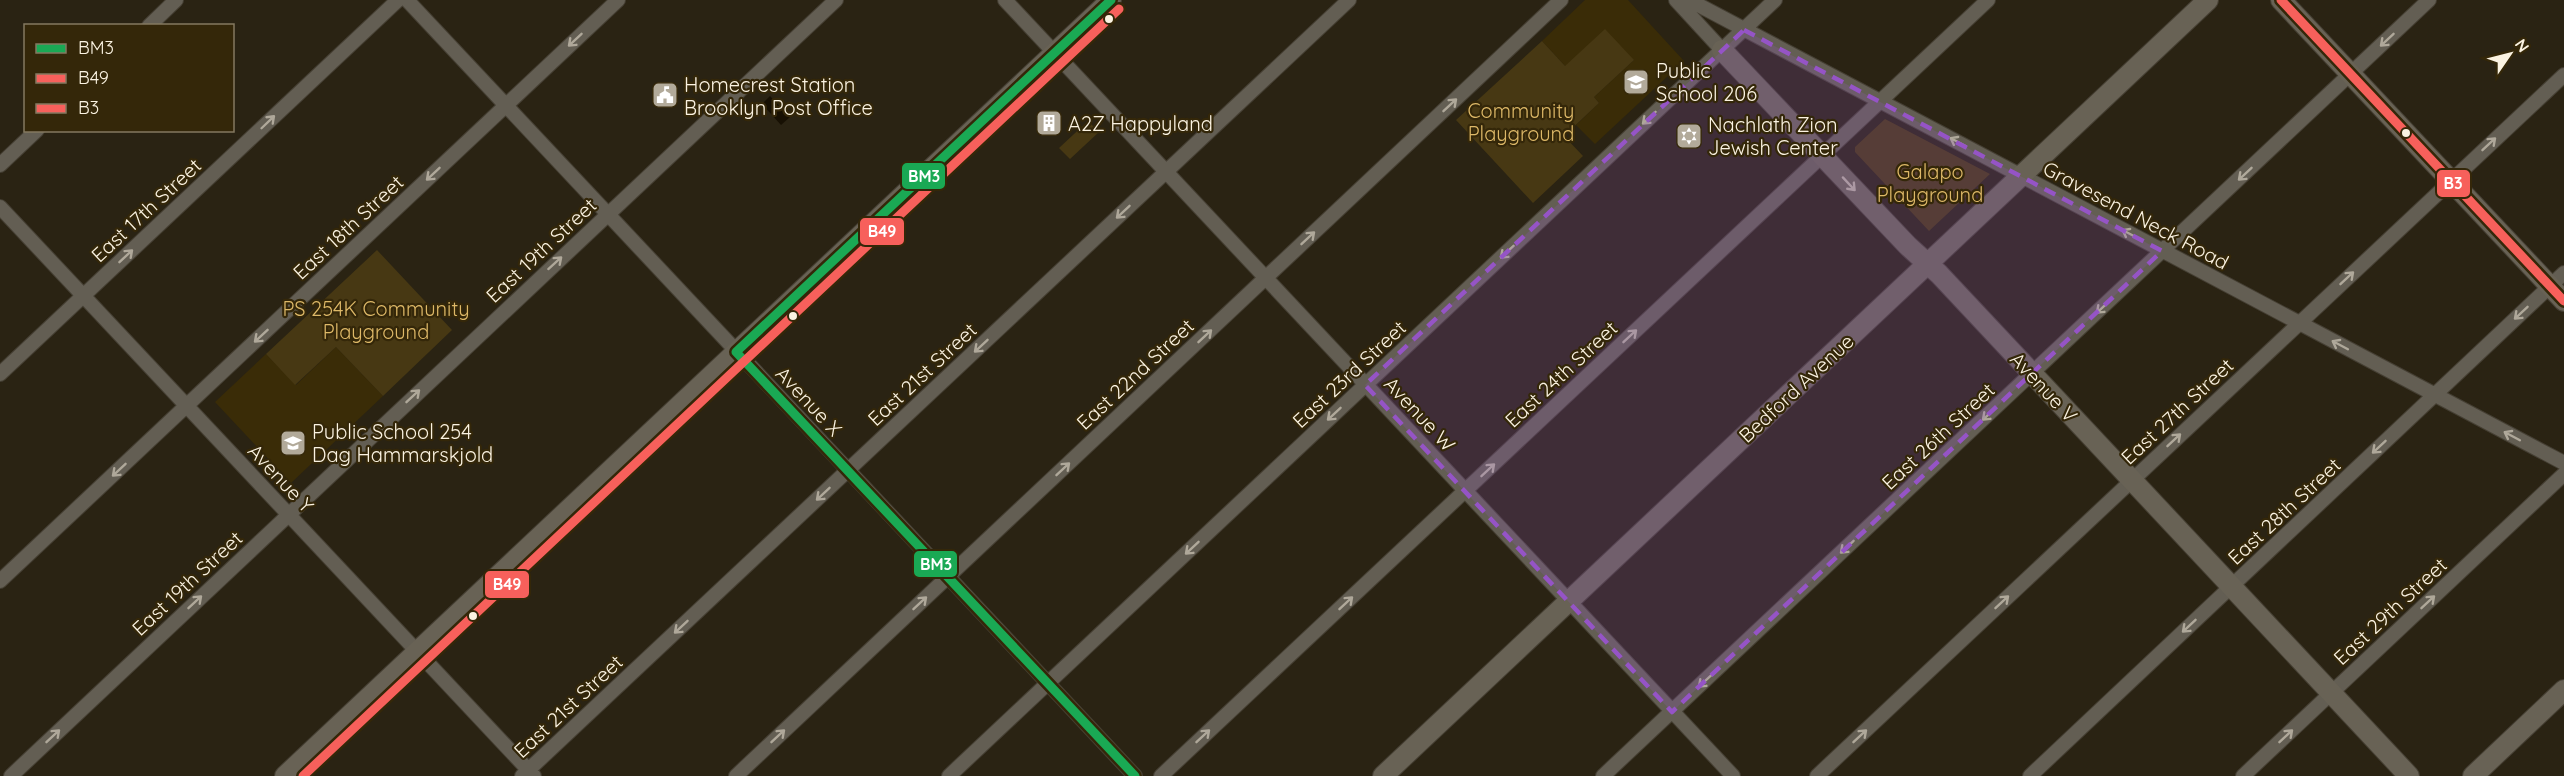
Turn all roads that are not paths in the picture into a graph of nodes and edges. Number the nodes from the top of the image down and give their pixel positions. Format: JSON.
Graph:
{"nodes":[{"id":1,"x":176,"y":0,"type":"edge"},
{"id":2,"x":398,"y":0,"type":"edge"},
{"id":3,"x":407,"y":0,"type":"edge"},
{"id":4,"x":618,"y":0,"type":"edge"},
{"id":5,"x":836,"y":0,"type":"edge"},
{"id":6,"x":1005,"y":0,"type":"edge"},
{"id":7,"x":1111,"y":0,"type":"edge"},
{"id":8,"x":1349,"y":0,"type":"edge"},
{"id":9,"x":1561,"y":0,"type":"edge"},
{"id":10,"x":1676,"y":0,"type":"edge"},
{"id":11,"x":1689,"y":0,"type":"edge"},
{"id":12,"x":1775,"y":0,"type":"edge"},
{"id":13,"x":1988,"y":0,"type":"edge"},
{"id":14,"x":2208,"y":0,"type":"edge"},
{"id":15,"x":2281,"y":0,"type":"edge"},
{"id":16,"x":2429,"y":0,"type":"edge"},
{"id":17,"x":151,"y":24,"type":"edge"},
{"id":18,"x":1744,"y":30,"type":"junction"},
{"id":19,"x":1722,"y":50,"type":"junction"},
{"id":20,"x":1055,"y":53,"type":"junction"},
{"id":21,"x":2350,"y":74,"type":"junction"},
{"id":22,"x":2564,"y":75,"type":"edge"},
{"id":23,"x":1881,"y":101,"type":"junction"},
{"id":24,"x":506,"y":105,"type":"junction"},
{"id":25,"x":35,"y":132,"type":"edge"},
{"id":26,"x":1822,"y":155,"type":"junction"},
{"id":27,"x":0,"y":165,"type":"edge"},
{"id":28,"x":1166,"y":172,"type":"junction"},
{"id":29,"x":2021,"y":176,"type":"junction"},
{"id":30,"x":2450,"y":181,"type":"junction"},
{"id":31,"x":0,"y":207,"type":"edge"},
{"id":32,"x":608,"y":215,"type":"junction"},
{"id":33,"x":2162,"y":251,"type":"junction"},
{"id":34,"x":1928,"y":263,"type":"junction"},
{"id":35,"x":1266,"y":279,"type":"junction"},
{"id":36,"x":2557,"y":280,"type":"edge"},
{"id":37,"x":83,"y":296,"type":"junction"},
{"id":38,"x":2564,"y":301,"type":"edge"},
{"id":39,"x":2298,"y":323,"type":"junction"},
{"id":40,"x":736,"y":352,"type":"junction"},
{"id":41,"x":0,"y":374,"type":"edge"},
{"id":42,"x":2032,"y":374,"type":"junction"},
{"id":43,"x":1365,"y":385,"type":"junction"},
{"id":44,"x":2434,"y":395,"type":"junction"},
{"id":45,"x":187,"y":406,"type":"junction"},
{"id":46,"x":2564,"y":463,"type":"edge"},
{"id":47,"x":848,"y":470,"type":"junction"},
{"id":48,"x":2564,"y":474,"type":"edge"},
{"id":49,"x":2132,"y":480,"type":"junction"},
{"id":50,"x":1465,"y":491,"type":"junction"},
{"id":51,"x":288,"y":514,"type":"junction"},
{"id":52,"x":948,"y":577,"type":"junction"},
{"id":53,"x":0,"y":582,"type":"edge"},
{"id":54,"x":2232,"y":586,"type":"junction"},
{"id":55,"x":1569,"y":601,"type":"junction"},
{"id":56,"x":417,"y":652,"type":"junction"},
{"id":57,"x":1048,"y":683,"type":"junction"},
{"id":58,"x":2564,"y":690,"type":"edge"},
{"id":59,"x":2332,"y":693,"type":"junction"},
{"id":60,"x":1672,"y":712,"type":"junction"},
{"id":61,"x":528,"y":774,"type":"edge"},
{"id":62,"x":10,"y":776,"type":"edge"},
{"id":63,"x":285,"y":776,"type":"edge"},
{"id":64,"x":736,"y":776,"type":"edge"},
{"id":65,"x":949,"y":776,"type":"edge"},
{"id":66,"x":1135,"y":776,"type":"edge"},
{"id":67,"x":1161,"y":776,"type":"edge"},
{"id":68,"x":1383,"y":776,"type":"edge"},
{"id":69,"x":1603,"y":776,"type":"edge"},
{"id":70,"x":1733,"y":776,"type":"edge"},
{"id":71,"x":1817,"y":776,"type":"edge"},
{"id":72,"x":2030,"y":776,"type":"edge"},
{"id":73,"x":2243,"y":776,"type":"edge"},
{"id":74,"x":2409,"y":776,"type":"edge"},
{"id":75,"x":2473,"y":776,"type":"edge"}],
"edges":[{"from":1,"to":17,"type":"street"},
{"from":37,"to":2,"type":"street","name":"East 17th Street","one_way":true},
{"from":3,"to":24,"type":"street","name":"Avenue X"},
{"from":4,"to":24,"type":"street","name":"East 18th Street","one_way":true},
{"from":5,"to":32,"type":"street","name":"East 19th Street"},
{"from":6,"to":20,"type":"street","name":"Avenue W"},
{"from":7,"to":20,"type":"main road"},
{"from":8,"to":28,"type":"street","name":"East 21st Street"},
{"from":35,"to":9,"type":"street","name":"East 22nd Street","one_way":true},
{"from":10,"to":19,"type":"street","name":"Avenue V"},
{"from":11,"to":18,"type":"street","name":"Gravesend Neck Road"},
{"from":12,"to":18,"type":"street","name":"East 23rd Street"},
{"from":13,"to":23,"type":"street","name":"East 24th Street"},
{"from":14,"to":29,"type":"main road","name":"Bedford Avenue"},
{"from":15,"to":21,"type":"main road"},
{"from":16,"to":21,"type":"street","name":"East 26th Street","one_way":true},
{"from":18,"to":19,"type":"street","name":"East 23rd Street"},
{"from":18,"to":23,"type":"street","name":"Gravesend Neck Road"},
{"from":19,"to":26,"type":"main road","name":"Avenue V"},
{"from":19,"to":43,"type":"street","name":"East 23rd Street","one_way":true},
{"from":20,"to":28,"type":"street","name":"Avenue W"},
{"from":20,"to":40,"type":"main road"},
{"from":21,"to":30,"type":"main road"},
{"from":21,"to":33,"type":"street","name":"East 26th Street","one_way":true},
{"from":30,"to":22,"type":"street","name":"East 27th Street","one_way":true},
{"from":23,"to":26,"type":"street","name":"East 24th Street"},
{"from":29,"to":23,"type":"street","name":"Gravesend Neck Road","one_way":true},
{"from":24,"to":32,"type":"street","name":"Avenue X"},
{"from":24,"to":45,"type":"street","name":"East 18th Street","one_way":true},
{"from":25,"to":27,"type":"street"},
{"from":26,"to":34,"type":"main road","name":"Avenue V","one_way":true},
{"from":50,"to":26,"type":"street","name":"East 24th Street","one_way":true},
{"from":28,"to":35,"type":"street","name":"Avenue W"},
{"from":28,"to":47,"type":"street","name":"East 21st Street","one_way":true},
{"from":33,"to":29,"type":"street","name":"Gravesend Neck Road","one_way":true},
{"from":29,"to":34,"type":"main road","name":"Bedford Avenue"},
{"from":30,"to":36,"type":"main road"},
{"from":39,"to":30,"type":"street","name":"East 27th Street","one_way":true},
{"from":31,"to":37,"type":"street","name":"Avenue Y"},
{"from":32,"to":40,"type":"street","name":"Avenue X"},
{"from":51,"to":32,"type":"street","name":"East 19th Street","one_way":true},
{"from":33,"to":39,"type":"street","name":"Gravesend Neck Road"},
{"from":33,"to":42,"type":"street","name":"East 26th Street","one_way":true},
{"from":34,"to":42,"type":"main road","name":"Avenue V"},
{"from":34,"to":55,"type":"main road","name":"Bedford Avenue"},
{"from":35,"to":43,"type":"street","name":"Avenue W"},
{"from":52,"to":35,"type":"street","name":"East 22nd Street","one_way":true},
{"from":36,"to":38,"type":"main road"},
{"from":36,"to":44,"type":"street","name":"East 28th Street","one_way":true},
{"from":37,"to":41,"type":"street","name":"East 17th Street"},
{"from":37,"to":45,"type":"street","name":"Avenue Y"},
{"from":44,"to":39,"type":"street","name":"Gravesend Neck Road","one_way":true},
{"from":49,"to":39,"type":"street","name":"East 27th Street","one_way":true},
{"from":40,"to":47,"type":"street","name":"Avenue X"},
{"from":40,"to":56,"type":"main road"},
{"from":42,"to":49,"type":"main road","name":"Avenue V"},
{"from":42,"to":60,"type":"street","name":"East 26th Street","one_way":true},
{"from":43,"to":50,"type":"street","name":"Avenue W"},
{"from":43,"to":57,"type":"street","name":"East 23rd Street","one_way":true},
{"from":46,"to":44,"type":"street","name":"Gravesend Neck Road","one_way":true},
{"from":44,"to":54,"type":"street","name":"East 28th Street","one_way":true},
{"from":45,"to":51,"type":"street","name":"Avenue Y"},
{"from":45,"to":53,"type":"street","name":"East 18th Street","one_way":true},
{"from":47,"to":52,"type":"street","name":"Avenue X"},
{"from":47,"to":61,"type":"street","name":"East 21st Street","one_way":true},
{"from":59,"to":48,"type":"street","name":"East 29th Street","one_way":true},
{"from":49,"to":54,"type":"main road","name":"Avenue V"},
{"from":71,"to":49,"type":"street","name":"East 27th Street","one_way":true},
{"from":50,"to":55,"type":"street","name":"Avenue W"},
{"from":67,"to":50,"type":"street","name":"East 24th Street","one_way":true},
{"from":51,"to":56,"type":"street","name":"Avenue Y"},
{"from":62,"to":51,"type":"street","name":"East 19th Street","one_way":true},
{"from":52,"to":57,"type":"street","name":"Avenue X"},
{"from":64,"to":52,"type":"street","name":"East 22nd Street","one_way":true},
{"from":54,"to":59,"type":"main road","name":"Avenue V"},
{"from":54,"to":72,"type":"street","name":"East 28th Street","one_way":true},
{"from":55,"to":60,"type":"street","name":"Avenue W"},
{"from":55,"to":68,"type":"main road","name":"Bedford Avenue"},
{"from":56,"to":61,"type":"street","name":"Avenue Y"},
{"from":56,"to":63,"type":"main road"},
{"from":57,"to":65,"type":"street","name":"East 23rd Street"},
{"from":57,"to":66,"type":"street","name":"Avenue X"},
{"from":58,"to":75,"type":"main road"},
{"from":73,"to":59,"type":"street","name":"East 29th Street","one_way":true},
{"from":59,"to":74,"type":"main road","name":"Avenue V"},
{"from":60,"to":69,"type":"street","name":"East 26th Street"},
{"from":60,"to":70,"type":"street","name":"Avenue W"}]}
